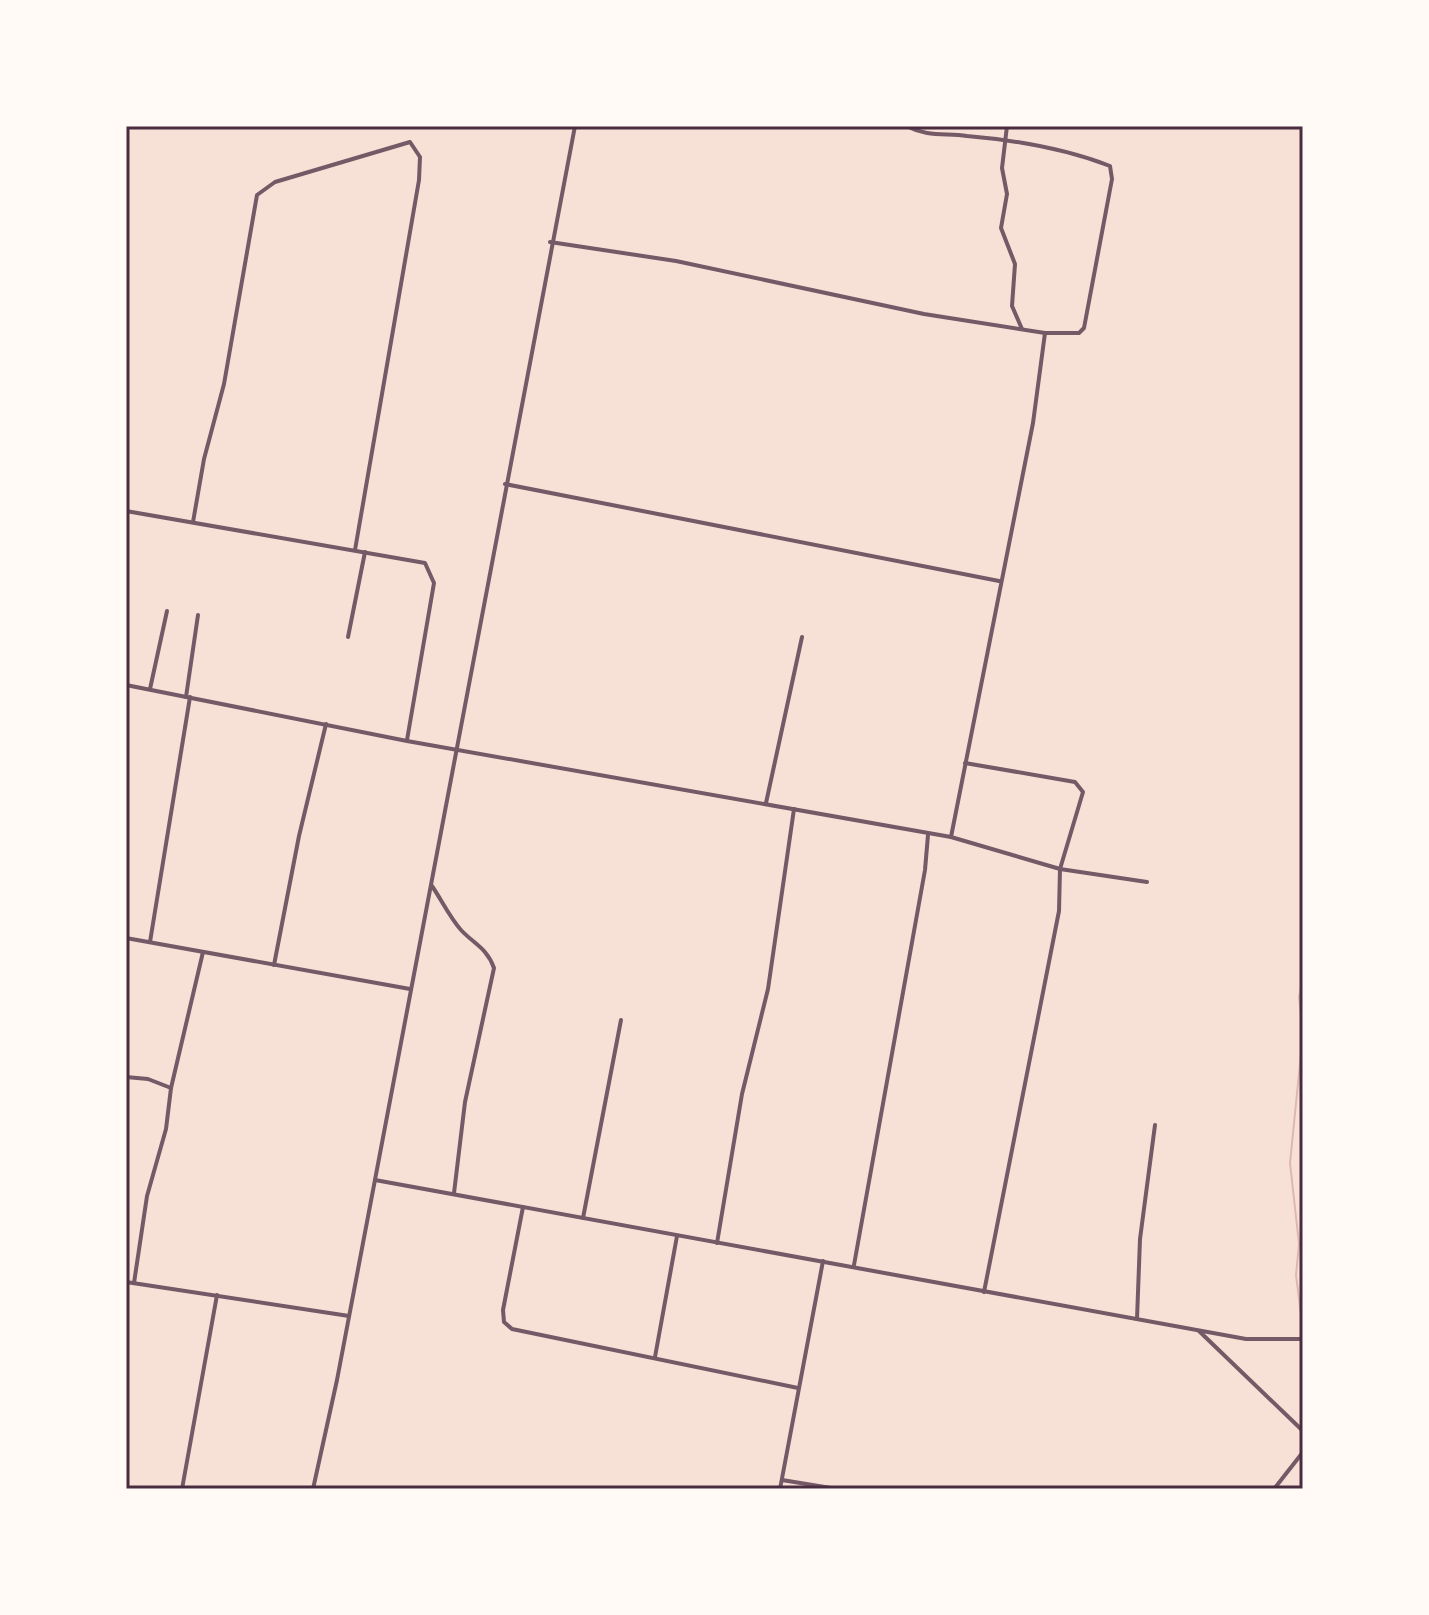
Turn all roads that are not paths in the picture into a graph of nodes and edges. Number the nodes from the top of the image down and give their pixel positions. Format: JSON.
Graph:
{"nodes":[{"id":1,"x":575,"y":126,"type":"edge"},
{"id":2,"x":906,"y":126,"type":"edge"},
{"id":3,"x":1007,"y":126,"type":"edge"},
{"id":4,"x":1005,"y":140,"type":"junction"},
{"id":5,"x":550,"y":242,"type":"junction"},
{"id":6,"x":1022,"y":329,"type":"junction"},
{"id":7,"x":1045,"y":333,"type":"junction"},
{"id":8,"x":505,"y":484,"type":"junction"},
{"id":9,"x":126,"y":511,"type":"edge"},
{"id":10,"x":193,"y":522,"type":"junction"},
{"id":11,"x":355,"y":550,"type":"junction"},
{"id":12,"x":365,"y":552,"type":"junction"},
{"id":13,"x":999,"y":581,"type":"junction"},
{"id":14,"x":167,"y":611,"type":"dead end"},
{"id":15,"x":198,"y":615,"type":"dead end"},
{"id":16,"x":348,"y":637,"type":"dead end"},
{"id":17,"x":802,"y":637,"type":"dead end"},
{"id":18,"x":126,"y":685,"type":"edge"},
{"id":19,"x":150,"y":689,"type":"junction"},
{"id":20,"x":188,"y":697,"type":"junction"},
{"id":21,"x":326,"y":724,"type":"junction"},
{"id":22,"x":407,"y":741,"type":"junction"},
{"id":23,"x":456,"y":748,"type":"junction"},
{"id":24,"x":965,"y":763,"type":"junction"},
{"id":25,"x":766,"y":804,"type":"junction"},
{"id":26,"x":794,"y":809,"type":"junction"},
{"id":27,"x":928,"y":835,"type":"junction"},
{"id":28,"x":951,"y":837,"type":"junction"},
{"id":29,"x":1060,"y":869,"type":"junction"},
{"id":30,"x":1147,"y":882,"type":"dead end"},
{"id":31,"x":432,"y":885,"type":"junction"},
{"id":32,"x":126,"y":938,"type":"edge"},
{"id":33,"x":150,"y":942,"type":"junction"},
{"id":34,"x":203,"y":952,"type":"junction"},
{"id":35,"x":274,"y":965,"type":"junction"},
{"id":36,"x":410,"y":989,"type":"junction"},
{"id":37,"x":621,"y":1020,"type":"dead end"},
{"id":38,"x":126,"y":1077,"type":"edge"},
{"id":39,"x":171,"y":1088,"type":"junction"},
{"id":40,"x":1155,"y":1125,"type":"dead end"},
{"id":41,"x":375,"y":1180,"type":"junction"},
{"id":42,"x":454,"y":1193,"type":"junction"},
{"id":43,"x":523,"y":1207,"type":"junction"},
{"id":44,"x":583,"y":1218,"type":"junction"},
{"id":45,"x":677,"y":1236,"type":"junction"},
{"id":46,"x":717,"y":1243,"type":"junction"},
{"id":47,"x":823,"y":1261,"type":"junction"},
{"id":48,"x":854,"y":1265,"type":"junction"},
{"id":49,"x":126,"y":1282,"type":"edge"},
{"id":50,"x":134,"y":1283,"type":"junction"},
{"id":51,"x":984,"y":1292,"type":"junction"},
{"id":52,"x":217,"y":1295,"type":"junction"},
{"id":53,"x":349,"y":1316,"type":"junction"},
{"id":54,"x":1137,"y":1319,"type":"junction"},
{"id":55,"x":1197,"y":1329,"type":"junction"},
{"id":56,"x":1301,"y":1339,"type":"edge"},
{"id":57,"x":655,"y":1357,"type":"junction"},
{"id":58,"x":798,"y":1388,"type":"junction"},
{"id":59,"x":1303,"y":1431,"type":"edge"},
{"id":60,"x":1303,"y":1452,"type":"edge"},
{"id":61,"x":782,"y":1480,"type":"junction"},
{"id":62,"x":182,"y":1489,"type":"edge"},
{"id":63,"x":313,"y":1489,"type":"edge"},
{"id":64,"x":780,"y":1489,"type":"edge"},
{"id":65,"x":837,"y":1489,"type":"edge"},
{"id":66,"x":1274,"y":1489,"type":"edge"}],
"edges":[{"from":1,"to":5,"type":"street"},
{"from":2,"to":4,"type":"street"},
{"from":3,"to":4,"type":"street"},
{"from":4,"to":6,"type":"street"},
{"from":4,"to":7,"type":"street"},
{"from":5,"to":6,"type":"street"},
{"from":5,"to":8,"type":"street"},
{"from":6,"to":7,"type":"street"},
{"from":7,"to":13,"type":"street"},
{"from":8,"to":13,"type":"street"},
{"from":8,"to":23,"type":"street"},
{"from":9,"to":10,"type":"street"},
{"from":10,"to":11,"type":"street"},
{"from":10,"to":11,"type":"street"},
{"from":11,"to":12,"type":"street"},
{"from":12,"to":16,"type":"street"},
{"from":12,"to":22,"type":"street"},
{"from":13,"to":24,"type":"street"},
{"from":14,"to":19,"type":"street"},
{"from":15,"to":20,"type":"street"},
{"from":17,"to":25,"type":"street"},
{"from":18,"to":19,"type":"street"},
{"from":19,"to":20,"type":"street"},
{"from":20,"to":21,"type":"street"},
{"from":20,"to":33,"type":"street"},
{"from":21,"to":22,"type":"street"},
{"from":21,"to":35,"type":"street"},
{"from":22,"to":23,"type":"street"},
{"from":23,"to":25,"type":"street"},
{"from":23,"to":31,"type":"street"},
{"from":24,"to":28,"type":"street"},
{"from":24,"to":29,"type":"street"},
{"from":25,"to":26,"type":"street"},
{"from":26,"to":27,"type":"street"},
{"from":26,"to":46,"type":"street"},
{"from":27,"to":28,"type":"street"},
{"from":27,"to":48,"type":"street"},
{"from":28,"to":29,"type":"street"},
{"from":29,"to":30,"type":"street"},
{"from":29,"to":51,"type":"street"},
{"from":31,"to":36,"type":"street"},
{"from":31,"to":42,"type":"street"},
{"from":32,"to":33,"type":"street"},
{"from":33,"to":34,"type":"street"},
{"from":34,"to":35,"type":"street"},
{"from":34,"to":39,"type":"street"},
{"from":35,"to":36,"type":"street"},
{"from":36,"to":41,"type":"street"},
{"from":37,"to":44,"type":"street"},
{"from":38,"to":39,"type":"street"},
{"from":39,"to":50,"type":"street"},
{"from":40,"to":54,"type":"street"},
{"from":41,"to":42,"type":"street"},
{"from":41,"to":53,"type":"street"},
{"from":42,"to":43,"type":"street"},
{"from":43,"to":44,"type":"street"},
{"from":43,"to":57,"type":"street"},
{"from":44,"to":45,"type":"street"},
{"from":45,"to":46,"type":"street"},
{"from":45,"to":57,"type":"street"},
{"from":46,"to":47,"type":"street"},
{"from":47,"to":48,"type":"street"},
{"from":47,"to":58,"type":"street"},
{"from":48,"to":51,"type":"street"},
{"from":49,"to":50,"type":"street"},
{"from":50,"to":52,"type":"street"},
{"from":51,"to":54,"type":"street"},
{"from":52,"to":53,"type":"street"},
{"from":52,"to":62,"type":"street"},
{"from":53,"to":63,"type":"street"},
{"from":54,"to":55,"type":"street"},
{"from":55,"to":56,"type":"street"},
{"from":55,"to":59,"type":"street"},
{"from":57,"to":58,"type":"street"},
{"from":58,"to":61,"type":"street"},
{"from":60,"to":66,"type":"street"},
{"from":61,"to":64,"type":"street"},
{"from":61,"to":65,"type":"street"}]}
